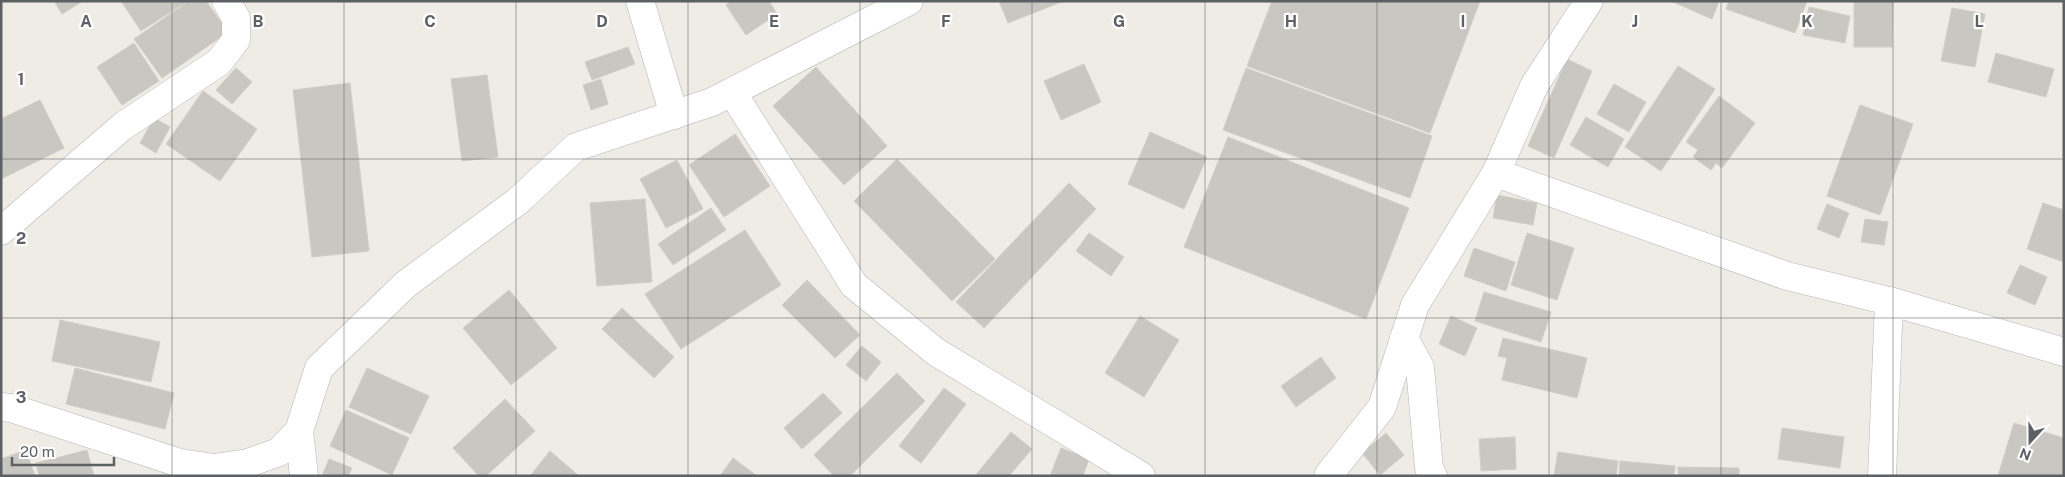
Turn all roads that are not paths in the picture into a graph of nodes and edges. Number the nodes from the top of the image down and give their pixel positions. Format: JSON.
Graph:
{"nodes":[{"id":1,"x":226,"y":1,"type":"edge"},
{"id":2,"x":640,"y":1,"type":"edge"},
{"id":3,"x":909,"y":1,"type":"edge"},
{"id":4,"x":1589,"y":1,"type":"edge"},
{"id":5,"x":732,"y":92,"type":"junction"},
{"id":6,"x":674,"y":115,"type":"junction"},
{"id":7,"x":1496,"y":173,"type":"junction"},
{"id":8,"x":1,"y":232,"type":"edge"},
{"id":9,"x":1889,"y":301,"type":"junction"},
{"id":10,"x":1404,"y":338,"type":"junction"},
{"id":11,"x":2064,"y":352,"type":"edge"},
{"id":12,"x":4,"y":400,"type":"edge"},
{"id":13,"x":299,"y":431,"type":"junction"},
{"id":14,"x":304,"y":476,"type":"edge"},
{"id":15,"x":1141,"y":476,"type":"edge"},
{"id":16,"x":1328,"y":476,"type":"edge"},
{"id":17,"x":1433,"y":476,"type":"edge"},
{"id":18,"x":1882,"y":476,"type":"edge"}],
"edges":[{"from":1,"to":8,"type":"street"},
{"from":2,"to":6,"type":"street"},
{"from":3,"to":5,"type":"street"},
{"from":4,"to":7,"type":"street"},
{"from":5,"to":6,"type":"street"},
{"from":5,"to":15,"type":"street"},
{"from":6,"to":13,"type":"street"},
{"from":7,"to":9,"type":"street"},
{"from":7,"to":10,"type":"street"},
{"from":9,"to":11,"type":"street"},
{"from":9,"to":18,"type":"street"},
{"from":10,"to":16,"type":"street"},
{"from":10,"to":17,"type":"street"},
{"from":12,"to":13,"type":"street"},
{"from":13,"to":14,"type":"street"}]}
